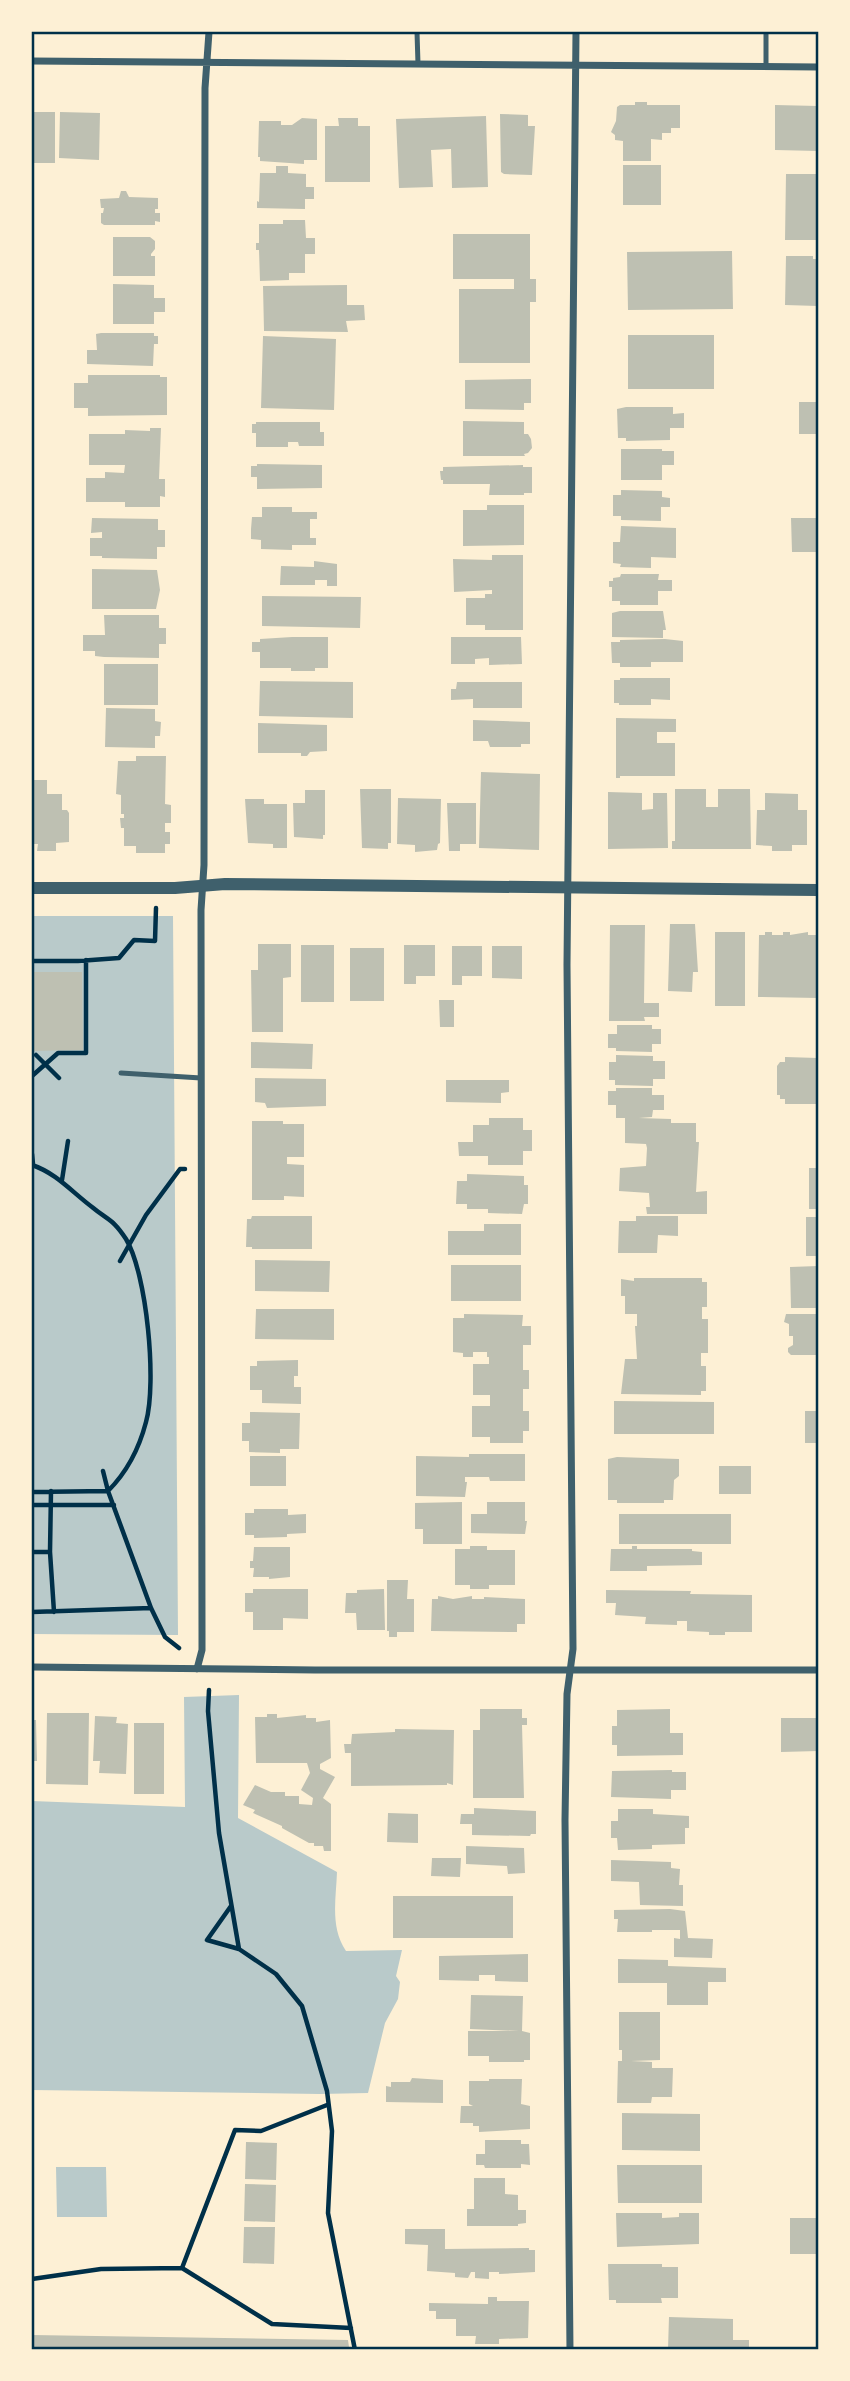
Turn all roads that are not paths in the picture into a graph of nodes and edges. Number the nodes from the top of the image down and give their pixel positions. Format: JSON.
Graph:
{"nodes":[{"id":1,"x":209,"y":32,"type":"edge"},
{"id":2,"x":418,"y":32,"type":"edge"},
{"id":3,"x":576,"y":32,"type":"edge"},
{"id":4,"x":766,"y":32,"type":"edge"},
{"id":5,"x":32,"y":61,"type":"edge"},
{"id":6,"x":208,"y":63,"type":"junction"},
{"id":7,"x":418,"y":64,"type":"junction"},
{"id":8,"x":575,"y":64,"type":"junction"},
{"id":9,"x":766,"y":67,"type":"junction"},
{"id":10,"x":818,"y":67,"type":"edge"},
{"id":11,"x":203,"y":885,"type":"junction"},
{"id":12,"x":568,"y":887,"type":"junction"},
{"id":13,"x":32,"y":888,"type":"edge"},
{"id":14,"x":818,"y":890,"type":"edge"},
{"id":15,"x":121,"y":1073,"type":"dead end"},
{"id":16,"x":201,"y":1078,"type":"junction"},
{"id":17,"x":32,"y":1667,"type":"edge"},
{"id":18,"x":197,"y":1669,"type":"junction"},
{"id":19,"x":818,"y":1670,"type":"edge"},
{"id":20,"x":570,"y":1671,"type":"junction"},
{"id":21,"x":570,"y":2350,"type":"edge"}],
"edges":[{"from":1,"to":6,"type":"street"},
{"from":2,"to":7,"type":"lane"},
{"from":3,"to":8,"type":"street"},
{"from":4,"to":9,"type":"lane"},
{"from":5,"to":6,"type":"street"},
{"from":6,"to":7,"type":"street"},
{"from":6,"to":11,"type":"street"},
{"from":7,"to":8,"type":"street"},
{"from":8,"to":9,"type":"street"},
{"from":8,"to":12,"type":"street"},
{"from":9,"to":10,"type":"street"},
{"from":11,"to":12,"type":"street"},
{"from":11,"to":13,"type":"street"},
{"from":11,"to":16,"type":"street"},
{"from":12,"to":14,"type":"street"},
{"from":12,"to":20,"type":"street"},
{"from":15,"to":16,"type":"lane"},
{"from":16,"to":18,"type":"street"},
{"from":17,"to":18,"type":"street"},
{"from":18,"to":20,"type":"street"},
{"from":19,"to":20,"type":"street"},
{"from":20,"to":21,"type":"street"}]}
